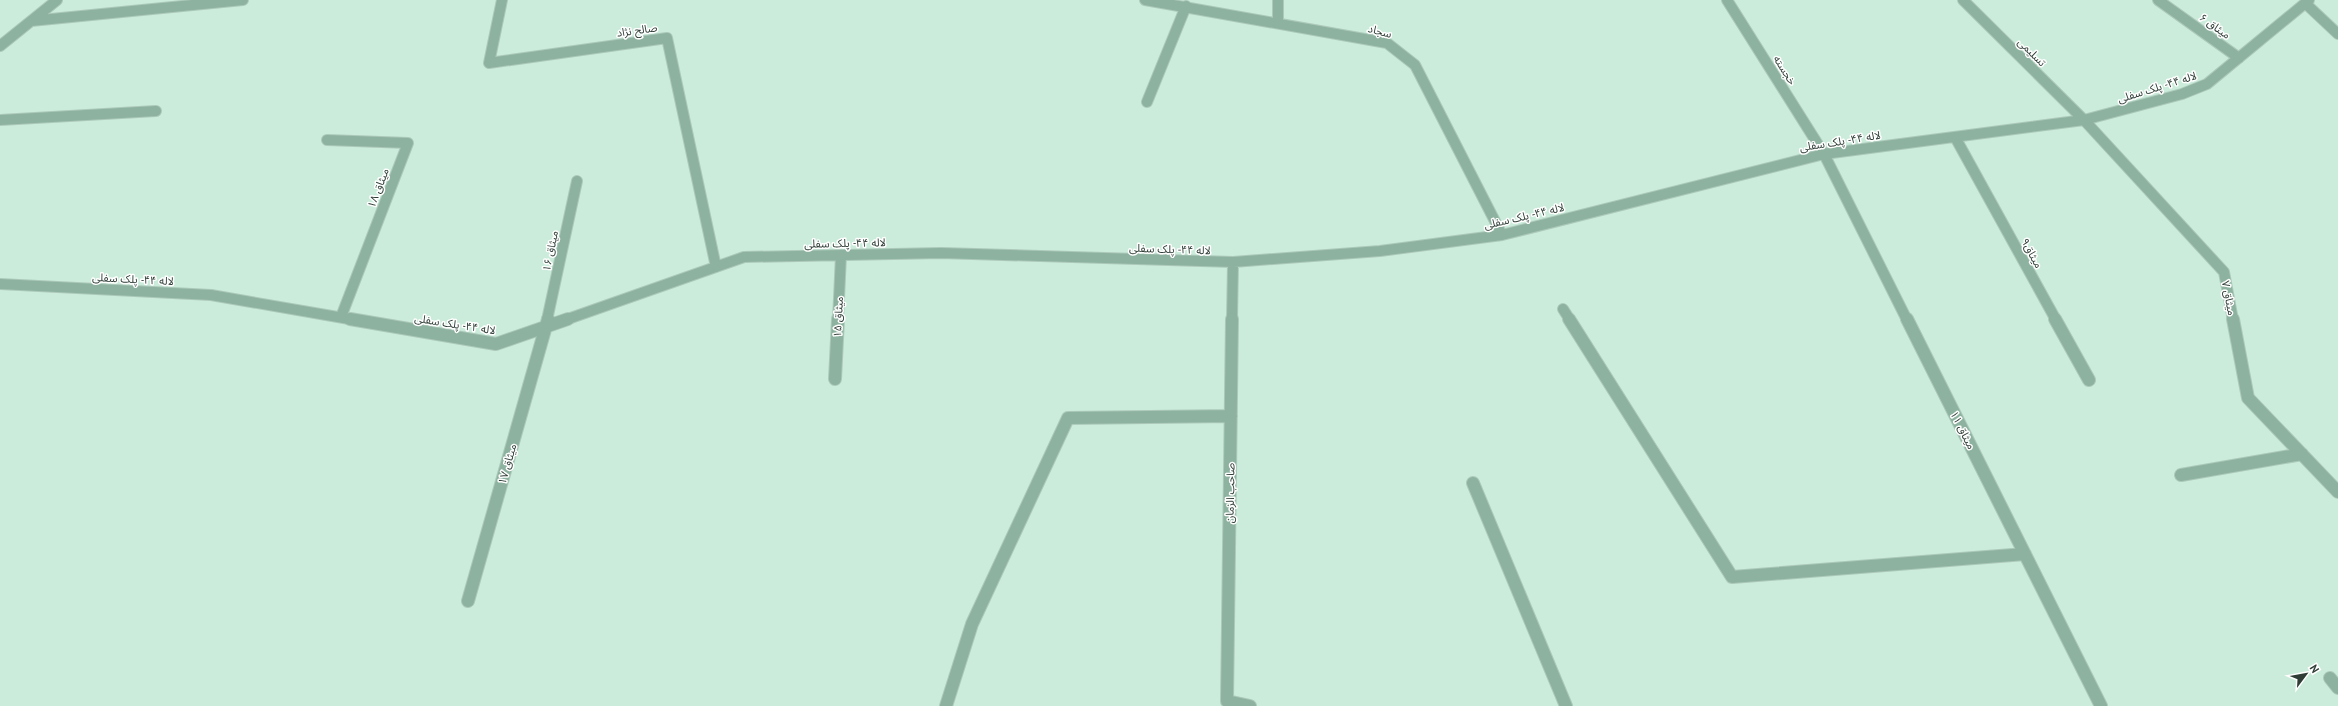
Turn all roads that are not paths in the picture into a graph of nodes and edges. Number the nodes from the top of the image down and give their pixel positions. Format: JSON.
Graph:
{"nodes":[{"id":1,"x":57,"y":0,"type":"edge"},
{"id":2,"x":243,"y":0,"type":"edge"},
{"id":3,"x":502,"y":0,"type":"edge"},
{"id":4,"x":1145,"y":0,"type":"edge"},
{"id":5,"x":1278,"y":0,"type":"edge"},
{"id":6,"x":1726,"y":0,"type":"edge"},
{"id":7,"x":1963,"y":0,"type":"edge"},
{"id":8,"x":2158,"y":0,"type":"edge"},
{"id":9,"x":2307,"y":2,"type":"edge"},
{"id":10,"x":1186,"y":6,"type":"junction"},
{"id":11,"x":31,"y":21,"type":"junction"},
{"id":12,"x":1278,"y":23,"type":"junction"},
{"id":13,"x":2338,"y":34,"type":"edge"},
{"id":14,"x":0,"y":46,"type":"edge"},
{"id":15,"x":2239,"y":58,"type":"junction"},
{"id":16,"x":1148,"y":102,"type":"dead end"},
{"id":17,"x":156,"y":112,"type":"dead end"},
{"id":18,"x":0,"y":120,"type":"edge"},
{"id":19,"x":2084,"y":120,"type":"junction"},
{"id":20,"x":1955,"y":137,"type":"junction"},
{"id":21,"x":327,"y":140,"type":"dead end"},
{"id":22,"x":1824,"y":154,"type":"junction"},
{"id":23,"x":577,"y":182,"type":"dead end"},
{"id":24,"x":1502,"y":235,"type":"junction"},
{"id":25,"x":841,"y":256,"type":"junction"},
{"id":26,"x":1233,"y":262,"type":"junction"},
{"id":27,"x":716,"y":267,"type":"junction"},
{"id":28,"x":0,"y":284,"type":"edge"},
{"id":29,"x":1563,"y":309,"type":"dead end"},
{"id":30,"x":341,"y":317,"type":"junction"},
{"id":31,"x":546,"y":326,"type":"junction"},
{"id":32,"x":835,"y":379,"type":"dead end"},
{"id":33,"x":2089,"y":380,"type":"dead end"},
{"id":34,"x":1231,"y":416,"type":"junction"},
{"id":35,"x":2302,"y":454,"type":"junction"},
{"id":36,"x":2180,"y":476,"type":"dead end"},
{"id":37,"x":1473,"y":483,"type":"dead end"},
{"id":38,"x":2338,"y":492,"type":"edge"},
{"id":39,"x":2025,"y":554,"type":"junction"},
{"id":40,"x":468,"y":601,"type":"dead end"},
{"id":41,"x":946,"y":706,"type":"edge"},
{"id":42,"x":1250,"y":706,"type":"edge"},
{"id":43,"x":1566,"y":706,"type":"edge"},
{"id":44,"x":2101,"y":706,"type":"edge"}],
"edges":[{"from":1,"to":11,"type":"street"},
{"from":2,"to":11,"type":"street"},
{"from":3,"to":27,"type":"street","name":"صالح نژاد"},
{"from":4,"to":10,"type":"street","name":"سجاد"},
{"from":5,"to":12,"type":"street"},
{"from":6,"to":22,"type":"street","name":"خجسته"},
{"from":7,"to":19,"type":"street","name":"تسلیمی"},
{"from":8,"to":15,"type":"street","name":"میثاق ۶"},
{"from":9,"to":13,"type":"street"},
{"from":9,"to":15,"type":"street","name":"لاله ۴۴- پلک سفلی"},
{"from":10,"to":12,"type":"street","name":"سجاد"},
{"from":10,"to":16,"type":"street"},
{"from":11,"to":14,"type":"street"},
{"from":12,"to":24,"type":"street","name":"سجاد"},
{"from":15,"to":19,"type":"street","name":"لاله ۴۴- پلک سفلی"},
{"from":17,"to":18,"type":"street"},
{"from":19,"to":20,"type":"street","name":"لاله ۴۴- پلک سفلی"},
{"from":19,"to":35,"type":"street","name":"میثاق ۷"},
{"from":20,"to":22,"type":"street","name":"لاله ۴۴- پلک سفلی"},
{"from":20,"to":33,"type":"street","name":"میثاق۹"},
{"from":21,"to":30,"type":"street","name":"میثاق ۱۸"},
{"from":22,"to":24,"type":"street","name":"لاله ۴۴- پلک سفلی"},
{"from":22,"to":39,"type":"street","name":"میثاق ۱۱"},
{"from":23,"to":31,"type":"street","name":"میثاق ۱۶"},
{"from":24,"to":26,"type":"street","name":"لاله ۴۴- پلک سفلی"},
{"from":25,"to":26,"type":"street","name":"لاله ۴۴- پلک سفلی"},
{"from":25,"to":27,"type":"street","name":"لاله ۴۴- پلک سفلی"},
{"from":25,"to":32,"type":"street","name":"میثاق ۱۵"},
{"from":26,"to":34,"type":"street","name":"صاحب الزمان"},
{"from":27,"to":31,"type":"street","name":"لاله ۴۴- پلک سفلی"},
{"from":28,"to":30,"type":"street","name":"لاله ۴۴- پلک سفلی"},
{"from":29,"to":39,"type":"street"},
{"from":30,"to":31,"type":"street","name":"لاله ۴۴- پلک سفلی"},
{"from":31,"to":40,"type":"street","name":"میثاق ۱۷"},
{"from":34,"to":41,"type":"street"},
{"from":34,"to":42,"type":"street","name":"صاحب الزمان"},
{"from":35,"to":36,"type":"street"},
{"from":35,"to":38,"type":"street","name":"میثاق ۷"},
{"from":37,"to":43,"type":"street"},
{"from":39,"to":44,"type":"street","name":"میثاق ۱۱"}]}
